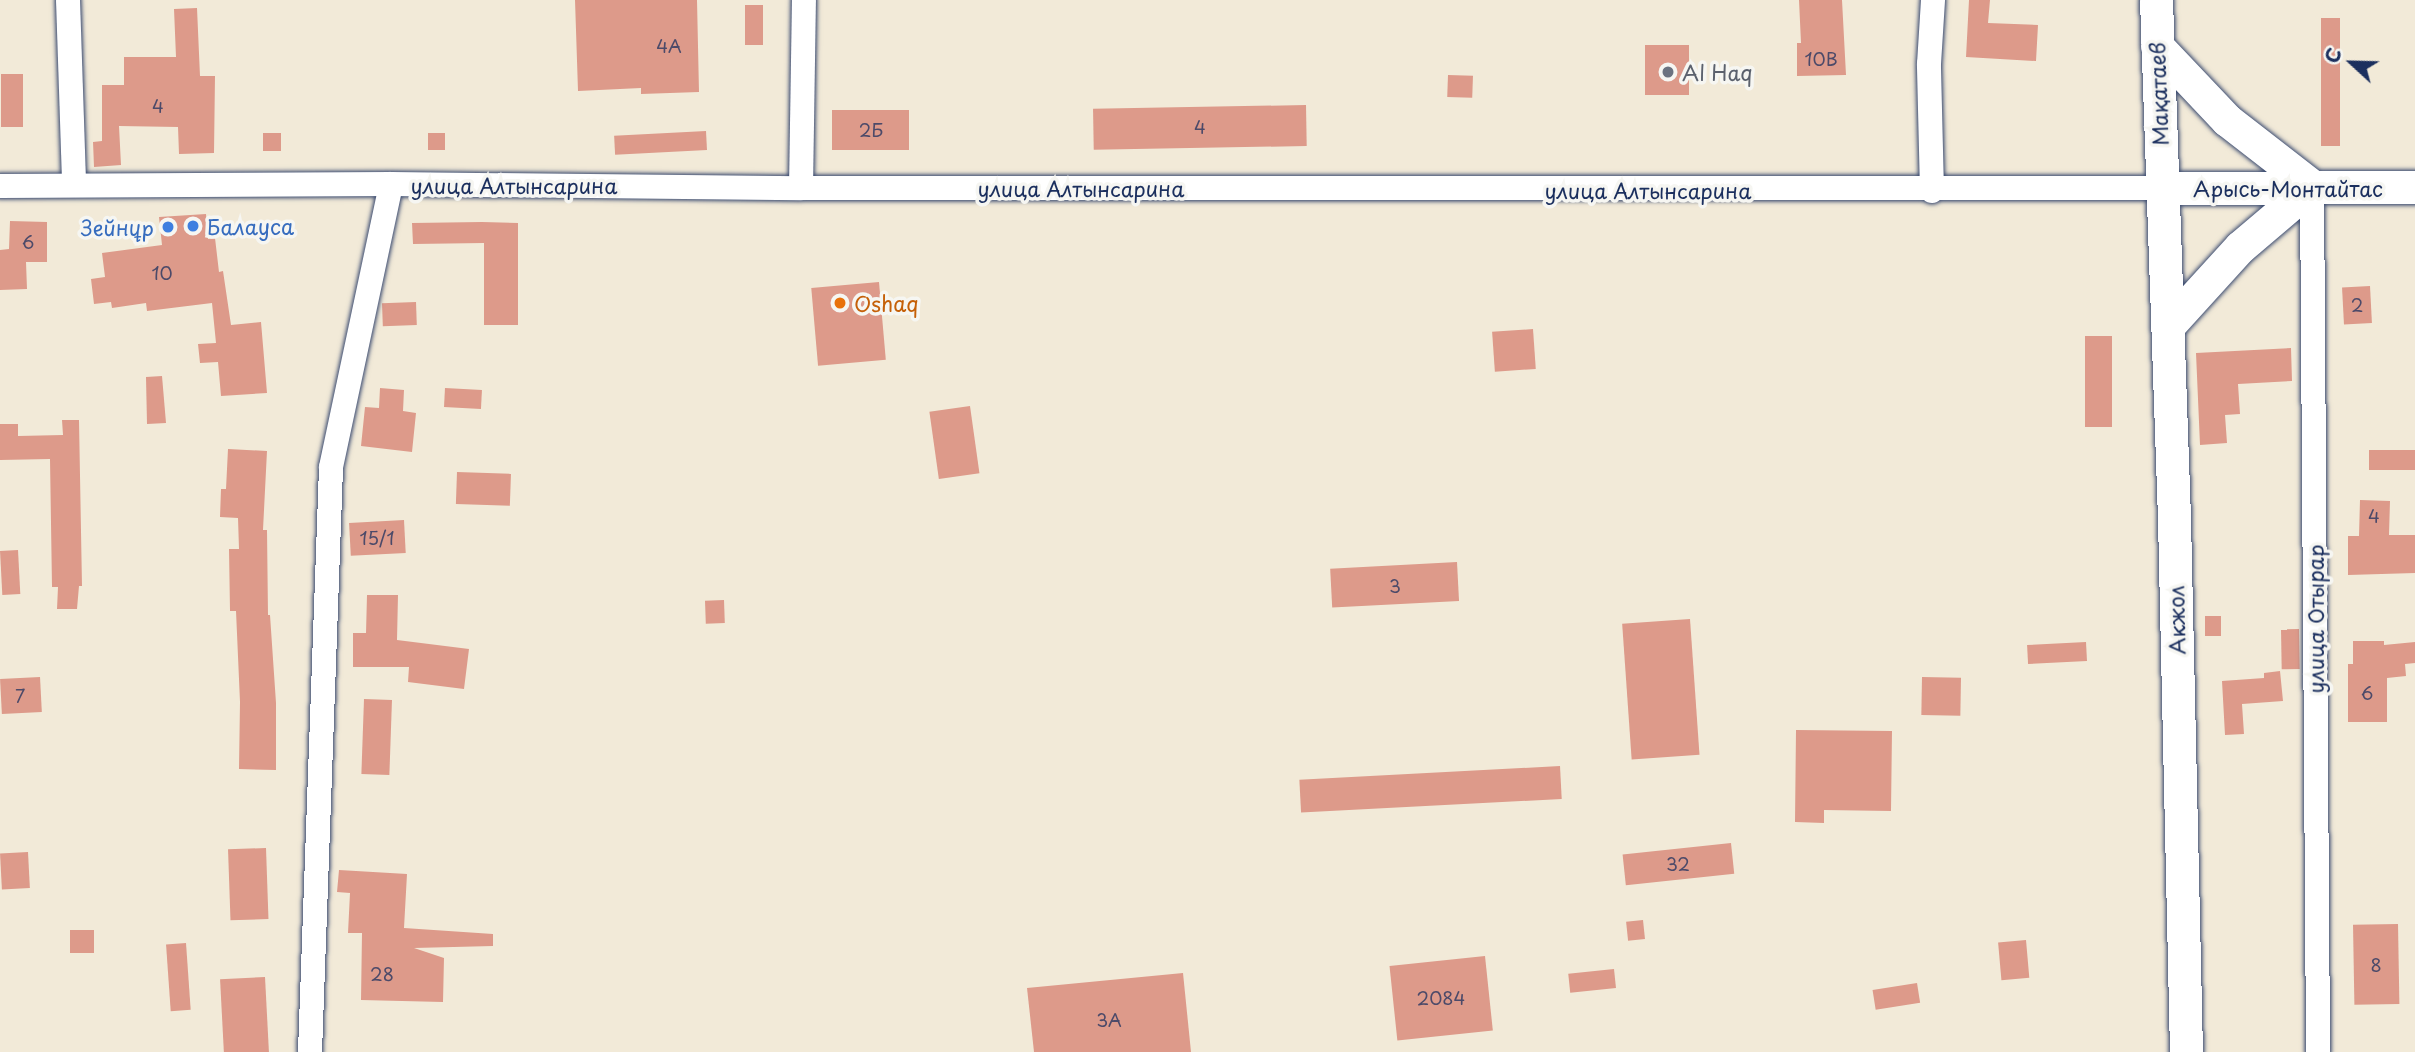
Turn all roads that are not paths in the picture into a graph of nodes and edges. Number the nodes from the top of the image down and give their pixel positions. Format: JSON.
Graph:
{"nodes":[{"id":1,"x":68,"y":0,"type":"edge"},
{"id":2,"x":804,"y":0,"type":"edge"},
{"id":3,"x":1933,"y":0,"type":"edge"},
{"id":4,"x":2156,"y":0,"type":"edge"},
{"id":5,"x":2157,"y":46,"type":"junction"},
{"id":6,"x":391,"y":184,"type":"junction"},
{"id":7,"x":74,"y":185,"type":"junction"},
{"id":8,"x":0,"y":186,"type":"edge"},
{"id":9,"x":2312,"y":186,"type":"junction"},
{"id":10,"x":2415,"y":187,"type":"edge"},
{"id":11,"x":801,"y":188,"type":"junction"},
{"id":12,"x":2161,"y":188,"type":"junction"},
{"id":13,"x":1932,"y":191,"type":"junction"},
{"id":14,"x":2168,"y":326,"type":"junction"},
{"id":15,"x":310,"y":1052,"type":"edge"},
{"id":16,"x":2186,"y":1052,"type":"edge"},
{"id":17,"x":2318,"y":1052,"type":"edge"}],
"edges":[{"from":1,"to":7,"type":"street"},
{"from":2,"to":11,"type":"street"},
{"from":3,"to":13,"type":"street"},
{"from":4,"to":5,"type":"main road","name":"Мақатаев"},
{"from":5,"to":9,"type":"main road"},
{"from":5,"to":12,"type":"main road","name":"Мақатаев"},
{"from":6,"to":7,"type":"street","name":"улица Алтынсарина"},
{"from":6,"to":11,"type":"street","name":"улица Алтынсарина"},
{"from":6,"to":15,"type":"street"},
{"from":7,"to":8,"type":"street","name":"улица Алтынсарина"},
{"from":9,"to":10,"type":"main road","name":"Арысь-Монтайтас"},
{"from":9,"to":12,"type":"main road","name":"Арысь-Монтайтас"},
{"from":9,"to":14,"type":"main road"},
{"from":9,"to":17,"type":"street","name":"улица Отырар"},
{"from":11,"to":13,"type":"street","name":"улица Алтынсарина"},
{"from":12,"to":13,"type":"street","name":"улица Алтынсарина"},
{"from":12,"to":14,"type":"main road","name":"Акжол"},
{"from":14,"to":16,"type":"main road","name":"Акжол"}]}
